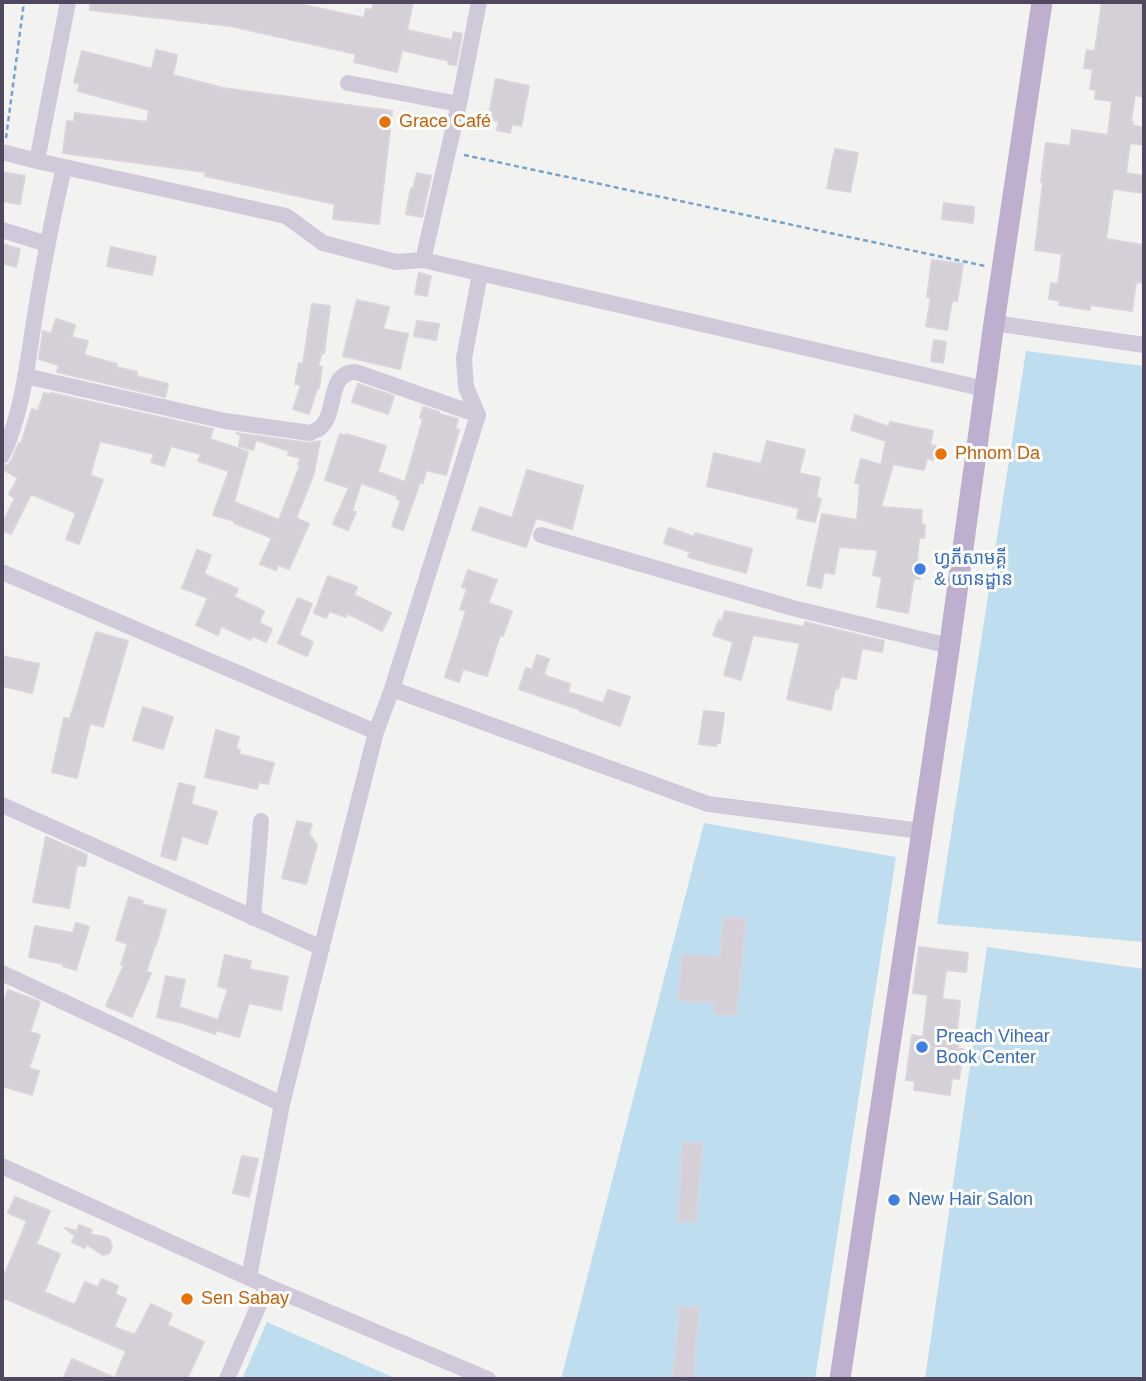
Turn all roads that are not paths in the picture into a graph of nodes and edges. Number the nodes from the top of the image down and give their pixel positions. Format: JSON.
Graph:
{"nodes":[{"id":1,"x":68,"y":2,"type":"edge"},
{"id":2,"x":479,"y":2,"type":"edge"},
{"id":3,"x":1042,"y":2,"type":"edge"},
{"id":4,"x":348,"y":83,"type":"dead end"},
{"id":5,"x":459,"y":104,"type":"junction"},
{"id":6,"x":3,"y":152,"type":"edge"},
{"id":7,"x":37,"y":161,"type":"junction"},
{"id":8,"x":64,"y":167,"type":"junction"},
{"id":9,"x":2,"y":230,"type":"edge"},
{"id":10,"x":47,"y":244,"type":"junction"},
{"id":11,"x":423,"y":260,"type":"junction"},
{"id":12,"x":480,"y":274,"type":"junction"},
{"id":13,"x":994,"y":323,"type":"junction"},
{"id":14,"x":1144,"y":345,"type":"edge"},
{"id":15,"x":25,"y":376,"type":"junction"},
{"id":16,"x":985,"y":389,"type":"junction"},
{"id":17,"x":478,"y":415,"type":"junction"},
{"id":18,"x":2,"y":456,"type":"edge"},
{"id":19,"x":541,"y":535,"type":"dead end"},
{"id":20,"x":2,"y":572,"type":"edge"},
{"id":21,"x":949,"y":646,"type":"junction"},
{"id":22,"x":392,"y":689,"type":"junction"},
{"id":23,"x":376,"y":732,"type":"junction"},
{"id":24,"x":2,"y":805,"type":"edge"},
{"id":25,"x":261,"y":821,"type":"dead end"},
{"id":26,"x":921,"y":831,"type":"junction"},
{"id":27,"x":253,"y":918,"type":"junction"},
{"id":28,"x":322,"y":948,"type":"junction"},
{"id":29,"x":2,"y":973,"type":"edge"},
{"id":30,"x":282,"y":1104,"type":"junction"},
{"id":31,"x":2,"y":1166,"type":"edge"},
{"id":32,"x":249,"y":1277,"type":"junction"},
{"id":33,"x":267,"y":1286,"type":"junction"},
{"id":34,"x":227,"y":1379,"type":"edge"},
{"id":35,"x":488,"y":1379,"type":"edge"},
{"id":36,"x":840,"y":1379,"type":"edge"}],
"edges":[{"from":1,"to":7,"type":"street"},
{"from":2,"to":5,"type":"street"},
{"from":3,"to":13,"type":"main road"},
{"from":4,"to":5,"type":"street"},
{"from":5,"to":11,"type":"street"},
{"from":6,"to":7,"type":"street"},
{"from":7,"to":8,"type":"street"},
{"from":8,"to":10,"type":"street"},
{"from":8,"to":11,"type":"street"},
{"from":9,"to":10,"type":"street"},
{"from":10,"to":15,"type":"street"},
{"from":11,"to":12,"type":"street"},
{"from":12,"to":16,"type":"street"},
{"from":12,"to":17,"type":"street"},
{"from":13,"to":14,"type":"street"},
{"from":13,"to":16,"type":"main road"},
{"from":15,"to":17,"type":"street"},
{"from":15,"to":18,"type":"street"},
{"from":16,"to":21,"type":"main road"},
{"from":17,"to":22,"type":"street"},
{"from":19,"to":21,"type":"street"},
{"from":20,"to":23,"type":"street"},
{"from":21,"to":26,"type":"main road"},
{"from":22,"to":23,"type":"street"},
{"from":22,"to":26,"type":"street"},
{"from":23,"to":28,"type":"street"},
{"from":24,"to":27,"type":"street"},
{"from":25,"to":27,"type":"street"},
{"from":26,"to":36,"type":"main road"},
{"from":27,"to":28,"type":"street"},
{"from":28,"to":30,"type":"street"},
{"from":29,"to":30,"type":"street"},
{"from":30,"to":32,"type":"street"},
{"from":31,"to":32,"type":"street"},
{"from":32,"to":33,"type":"street"},
{"from":33,"to":34,"type":"street"},
{"from":33,"to":35,"type":"street"}]}
